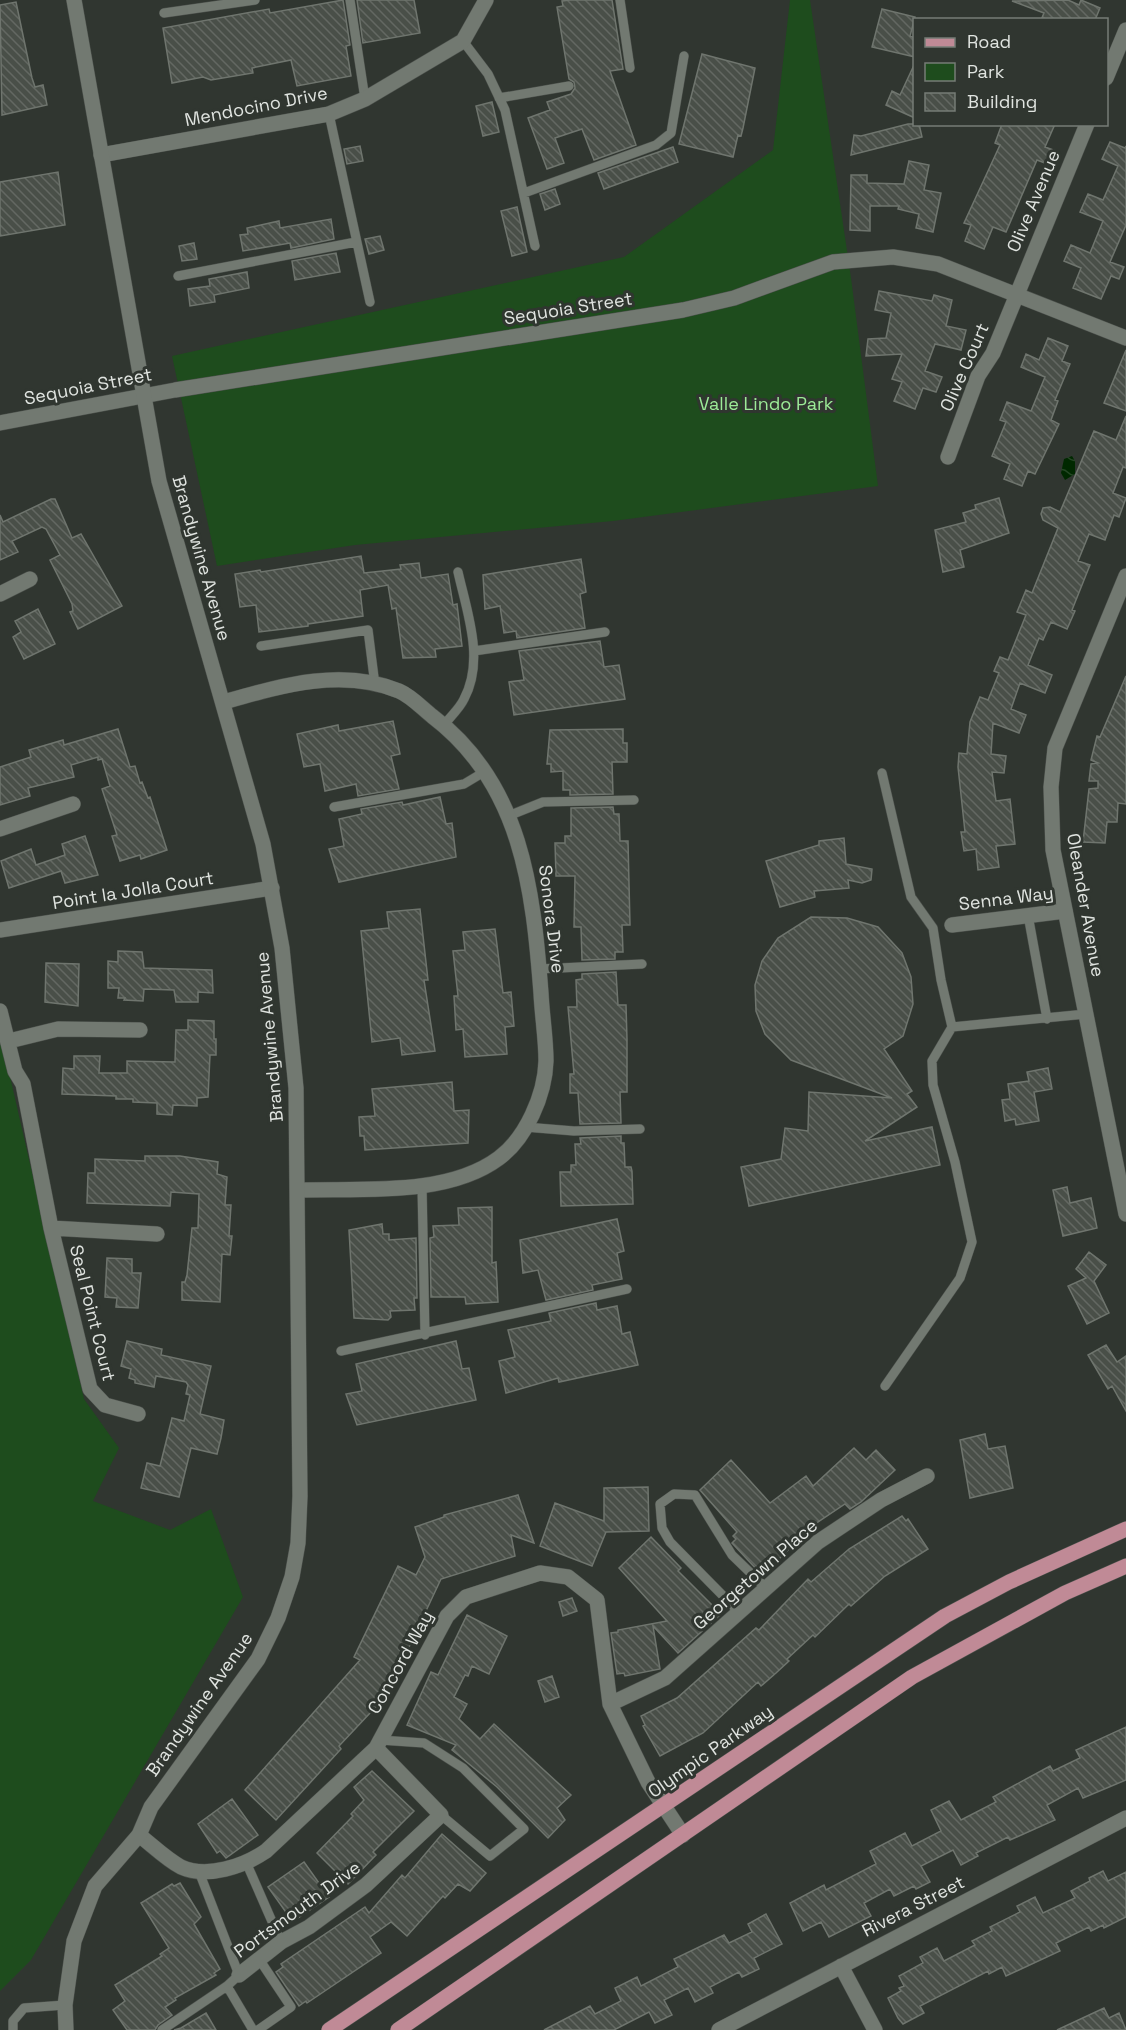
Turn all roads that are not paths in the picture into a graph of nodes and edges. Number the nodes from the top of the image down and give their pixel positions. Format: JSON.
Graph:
{"nodes":[{"id":1,"x":74,"y":0,"type":"edge"},
{"id":2,"x":255,"y":0,"type":"edge"},
{"id":3,"x":350,"y":0,"type":"edge"},
{"id":4,"x":486,"y":0,"type":"edge"},
{"id":5,"x":620,"y":0,"type":"edge"},
{"id":6,"x":164,"y":14,"type":"dead end"},
{"id":7,"x":1126,"y":30,"type":"edge"},
{"id":8,"x":463,"y":41,"type":"junction"},
{"id":9,"x":684,"y":56,"type":"dead end"},
{"id":10,"x":630,"y":68,"type":"dead end"},
{"id":11,"x":1108,"y":75,"type":"edge"},
{"id":12,"x":569,"y":86,"type":"dead end"},
{"id":13,"x":499,"y":98,"type":"junction"},
{"id":14,"x":365,"y":99,"type":"junction"},
{"id":15,"x":329,"y":114,"type":"junction"},
{"id":16,"x":1086,"y":126,"type":"edge"},
{"id":17,"x":101,"y":155,"type":"junction"},
{"id":18,"x":524,"y":193,"type":"junction"},
{"id":19,"x":356,"y":242,"type":"junction"},
{"id":20,"x":536,"y":246,"type":"dead end"},
{"id":21,"x":178,"y":276,"type":"dead end"},
{"id":22,"x":1016,"y":293,"type":"junction"},
{"id":23,"x":370,"y":302,"type":"dead end"},
{"id":24,"x":1126,"y":338,"type":"edge"},
{"id":25,"x":142,"y":396,"type":"junction"},
{"id":26,"x":0,"y":423,"type":"edge"},
{"id":27,"x":948,"y":457,"type":"dead end"},
{"id":28,"x":459,"y":572,"type":"dead end"},
{"id":29,"x":1126,"y":576,"type":"edge"},
{"id":30,"x":30,"y":579,"type":"dead end"},
{"id":31,"x":0,"y":594,"type":"edge"},
{"id":32,"x":605,"y":632,"type":"dead end"},
{"id":33,"x":261,"y":646,"type":"dead end"},
{"id":34,"x":474,"y":651,"type":"junction"},
{"id":35,"x":375,"y":684,"type":"junction"},
{"id":36,"x":224,"y":702,"type":"junction"},
{"id":37,"x":444,"y":725,"type":"junction"},
{"id":38,"x":484,"y":771,"type":"junction"},
{"id":39,"x":882,"y":772,"type":"dead end"},
{"id":40,"x":634,"y":800,"type":"dead end"},
{"id":41,"x":72,"y":804,"type":"dead end"},
{"id":42,"x":334,"y":807,"type":"dead end"},
{"id":43,"x":508,"y":816,"type":"junction"},
{"id":44,"x":0,"y":829,"type":"edge"},
{"id":45,"x":273,"y":888,"type":"junction"},
{"id":46,"x":1065,"y":911,"type":"junction"},
{"id":47,"x":1028,"y":915,"type":"junction"},
{"id":48,"x":952,"y":924,"type":"joint"},
{"id":49,"x":933,"y":928,"type":"junction"},
{"id":50,"x":0,"y":930,"type":"edge"},
{"id":51,"x":642,"y":964,"type":"dead end"},
{"id":52,"x":539,"y":969,"type":"junction"},
{"id":53,"x":0,"y":1011,"type":"edge"},
{"id":54,"x":1086,"y":1014,"type":"junction"},
{"id":55,"x":1047,"y":1019,"type":"junction"},
{"id":56,"x":952,"y":1027,"type":"junction"},
{"id":57,"x":140,"y":1030,"type":"dead end"},
{"id":58,"x":9,"y":1041,"type":"junction"},
{"id":59,"x":525,"y":1127,"type":"junction"},
{"id":60,"x":640,"y":1129,"type":"dead end"},
{"id":61,"x":422,"y":1186,"type":"junction"},
{"id":62,"x":1123,"y":1188,"type":"edge"},
{"id":63,"x":298,"y":1190,"type":"junction"},
{"id":64,"x":1126,"y":1214,"type":"edge"},
{"id":65,"x":51,"y":1228,"type":"junction"},
{"id":66,"x":157,"y":1234,"type":"dead end"},
{"id":67,"x":627,"y":1289,"type":"dead end"},
{"id":68,"x":425,"y":1335,"type":"junction"},
{"id":69,"x":341,"y":1352,"type":"dead end"},
{"id":70,"x":885,"y":1386,"type":"dead end"},
{"id":71,"x":138,"y":1414,"type":"dead end"},
{"id":72,"x":927,"y":1476,"type":"dead end"},
{"id":73,"x":1126,"y":1529,"type":"edge"},
{"id":74,"x":1126,"y":1566,"type":"edge"},
{"id":75,"x":766,"y":1587,"type":"junction"},
{"id":76,"x":739,"y":1612,"type":"junction"},
{"id":77,"x":610,"y":1704,"type":"junction"},
{"id":78,"x":378,"y":1744,"type":"junction"},
{"id":79,"x":662,"y":1808,"type":"junction"},
{"id":80,"x":441,"y":1815,"type":"junction"},
{"id":81,"x":1126,"y":1818,"type":"edge"},
{"id":82,"x":139,"y":1835,"type":"junction"},
{"id":83,"x":683,"y":1835,"type":"junction"},
{"id":84,"x":246,"y":1862,"type":"junction"},
{"id":85,"x":198,"y":1869,"type":"junction"},
{"id":86,"x":281,"y":1942,"type":"junction"},
{"id":87,"x":260,"y":1959,"type":"junction"},
{"id":88,"x":840,"y":1966,"type":"junction"},
{"id":89,"x":239,"y":1975,"type":"junction"},
{"id":90,"x":227,"y":1986,"type":"junction"},
{"id":91,"x":65,"y":2006,"type":"junction"},
{"id":92,"x":13,"y":2030,"type":"edge"},
{"id":93,"x":66,"y":2030,"type":"edge"},
{"id":94,"x":162,"y":2030,"type":"edge"},
{"id":95,"x":253,"y":2030,"type":"edge"},
{"id":96,"x":258,"y":2030,"type":"edge"},
{"id":97,"x":329,"y":2030,"type":"edge"},
{"id":98,"x":398,"y":2030,"type":"edge"},
{"id":99,"x":718,"y":2030,"type":"edge"},
{"id":100,"x":875,"y":2030,"type":"edge"}],
"edges":[{"from":1,"to":17,"type":"street","name":"Brandywine Avenue"},
{"from":2,"to":6,"type":"lane"},
{"from":3,"to":14,"type":"lane"},
{"from":4,"to":8,"type":"street"},
{"from":5,"to":10,"type":"lane"},
{"from":7,"to":11,"type":"street"},
{"from":8,"to":13,"type":"lane"},
{"from":8,"to":14,"type":"street","name":"Mendocino Drive"},
{"from":9,"to":18,"type":"lane"},
{"from":12,"to":13,"type":"lane"},
{"from":13,"to":18,"type":"lane"},
{"from":14,"to":15,"type":"street","name":"Mendocino Drive"},
{"from":15,"to":17,"type":"street","name":"Mendocino Drive"},
{"from":15,"to":19,"type":"lane"},
{"from":16,"to":22,"type":"street","name":"Olive Avenue"},
{"from":17,"to":25,"type":"street","name":"Brandywine Avenue"},
{"from":18,"to":20,"type":"lane"},
{"from":19,"to":21,"type":"lane"},
{"from":19,"to":23,"type":"lane"},
{"from":22,"to":24,"type":"street","name":"Sequoia Street"},
{"from":22,"to":25,"type":"street","name":"Sequoia Street"},
{"from":22,"to":27,"type":"street","name":"Olive Court"},
{"from":25,"to":26,"type":"street","name":"Sequoia Street"},
{"from":25,"to":36,"type":"street","name":"Brandywine Avenue"},
{"from":28,"to":34,"type":"lane"},
{"from":29,"to":46,"type":"street","name":"Oleander Avenue"},
{"from":30,"to":31,"type":"street"},
{"from":32,"to":34,"type":"lane"},
{"from":33,"to":35,"type":"lane"},
{"from":34,"to":37,"type":"lane"},
{"from":35,"to":36,"type":"street","name":"Sonora Drive"},
{"from":35,"to":37,"type":"street","name":"Sonora Drive"},
{"from":36,"to":45,"type":"street","name":"Brandywine Avenue"},
{"from":37,"to":38,"type":"street","name":"Sonora Drive"},
{"from":38,"to":42,"type":"lane"},
{"from":38,"to":43,"type":"street","name":"Sonora Drive"},
{"from":39,"to":49,"type":"lane"},
{"from":40,"to":43,"type":"lane"},
{"from":41,"to":44,"type":"street"},
{"from":43,"to":52,"type":"street","name":"Sonora Drive"},
{"from":45,"to":50,"type":"street","name":"Point la Jolla Court"},
{"from":45,"to":63,"type":"street","name":"Brandywine Avenue"},
{"from":46,"to":47,"type":"street","name":"Senna Way"},
{"from":46,"to":54,"type":"street","name":"Oleander Avenue"},
{"from":47,"to":48,"type":"street","name":"Senna Way"},
{"from":47,"to":55,"type":"lane"},
{"from":48,"to":49,"type":"lane"},
{"from":49,"to":56,"type":"lane"},
{"from":51,"to":52,"type":"lane"},
{"from":52,"to":59,"type":"street","name":"Sonora Drive"},
{"from":53,"to":58,"type":"street","name":"Seal Point Court"},
{"from":54,"to":55,"type":"lane"},
{"from":54,"to":62,"type":"street","name":"Oleander Avenue"},
{"from":55,"to":56,"type":"lane"},
{"from":56,"to":70,"type":"lane"},
{"from":57,"to":58,"type":"street"},
{"from":58,"to":65,"type":"street","name":"Seal Point Court"},
{"from":59,"to":60,"type":"lane"},
{"from":59,"to":61,"type":"street","name":"Sonora Drive"},
{"from":61,"to":63,"type":"street","name":"Sonora Drive"},
{"from":61,"to":68,"type":"lane"},
{"from":62,"to":64,"type":"street","name":"Oleander Avenue"},
{"from":63,"to":82,"type":"street","name":"Brandywine Avenue"},
{"from":65,"to":66,"type":"street"},
{"from":65,"to":71,"type":"street","name":"Seal Point Court"},
{"from":67,"to":68,"type":"lane"},
{"from":68,"to":69,"type":"lane"},
{"from":72,"to":75,"type":"street","name":"Georgetown Place"},
{"from":73,"to":79,"type":"main road","name":"Olympic Parkway"},
{"from":74,"to":83,"type":"main road"},
{"from":75,"to":76,"type":"street","name":"Georgetown Place"},
{"from":75,"to":76,"type":"lane"},
{"from":76,"to":77,"type":"street","name":"Georgetown Place"},
{"from":77,"to":78,"type":"street","name":"Concord Way"},
{"from":77,"to":79,"type":"street","name":"Concord Way"},
{"from":78,"to":80,"type":"street"},
{"from":78,"to":80,"type":"lane"},
{"from":78,"to":84,"type":"street","name":"Concord Way"},
{"from":79,"to":83,"type":"street","name":"Concord Way"},
{"from":79,"to":97,"type":"main road","name":"Olympic Parkway"},
{"from":80,"to":86,"type":"street","name":"Portsmouth Drive"},
{"from":81,"to":88,"type":"street","name":"Rivera Street"},
{"from":82,"to":85,"type":"street","name":"Concord Way"},
{"from":82,"to":91,"type":"street","name":"Brandywine Avenue"},
{"from":83,"to":98,"type":"main road"},
{"from":84,"to":85,"type":"street","name":"Concord Way"},
{"from":84,"to":86,"type":"lane"},
{"from":85,"to":89,"type":"lane"},
{"from":86,"to":87,"type":"street","name":"Portsmouth Drive"},
{"from":87,"to":89,"type":"street","name":"Portsmouth Drive"},
{"from":87,"to":96,"type":"lane"},
{"from":88,"to":99,"type":"street","name":"Rivera Street"},
{"from":88,"to":100,"type":"street"},
{"from":89,"to":90,"type":"lane"},
{"from":90,"to":94,"type":"lane"},
{"from":90,"to":95,"type":"lane"},
{"from":91,"to":92,"type":"lane"},
{"from":91,"to":93,"type":"street","name":"Brandywine Avenue"}]}
